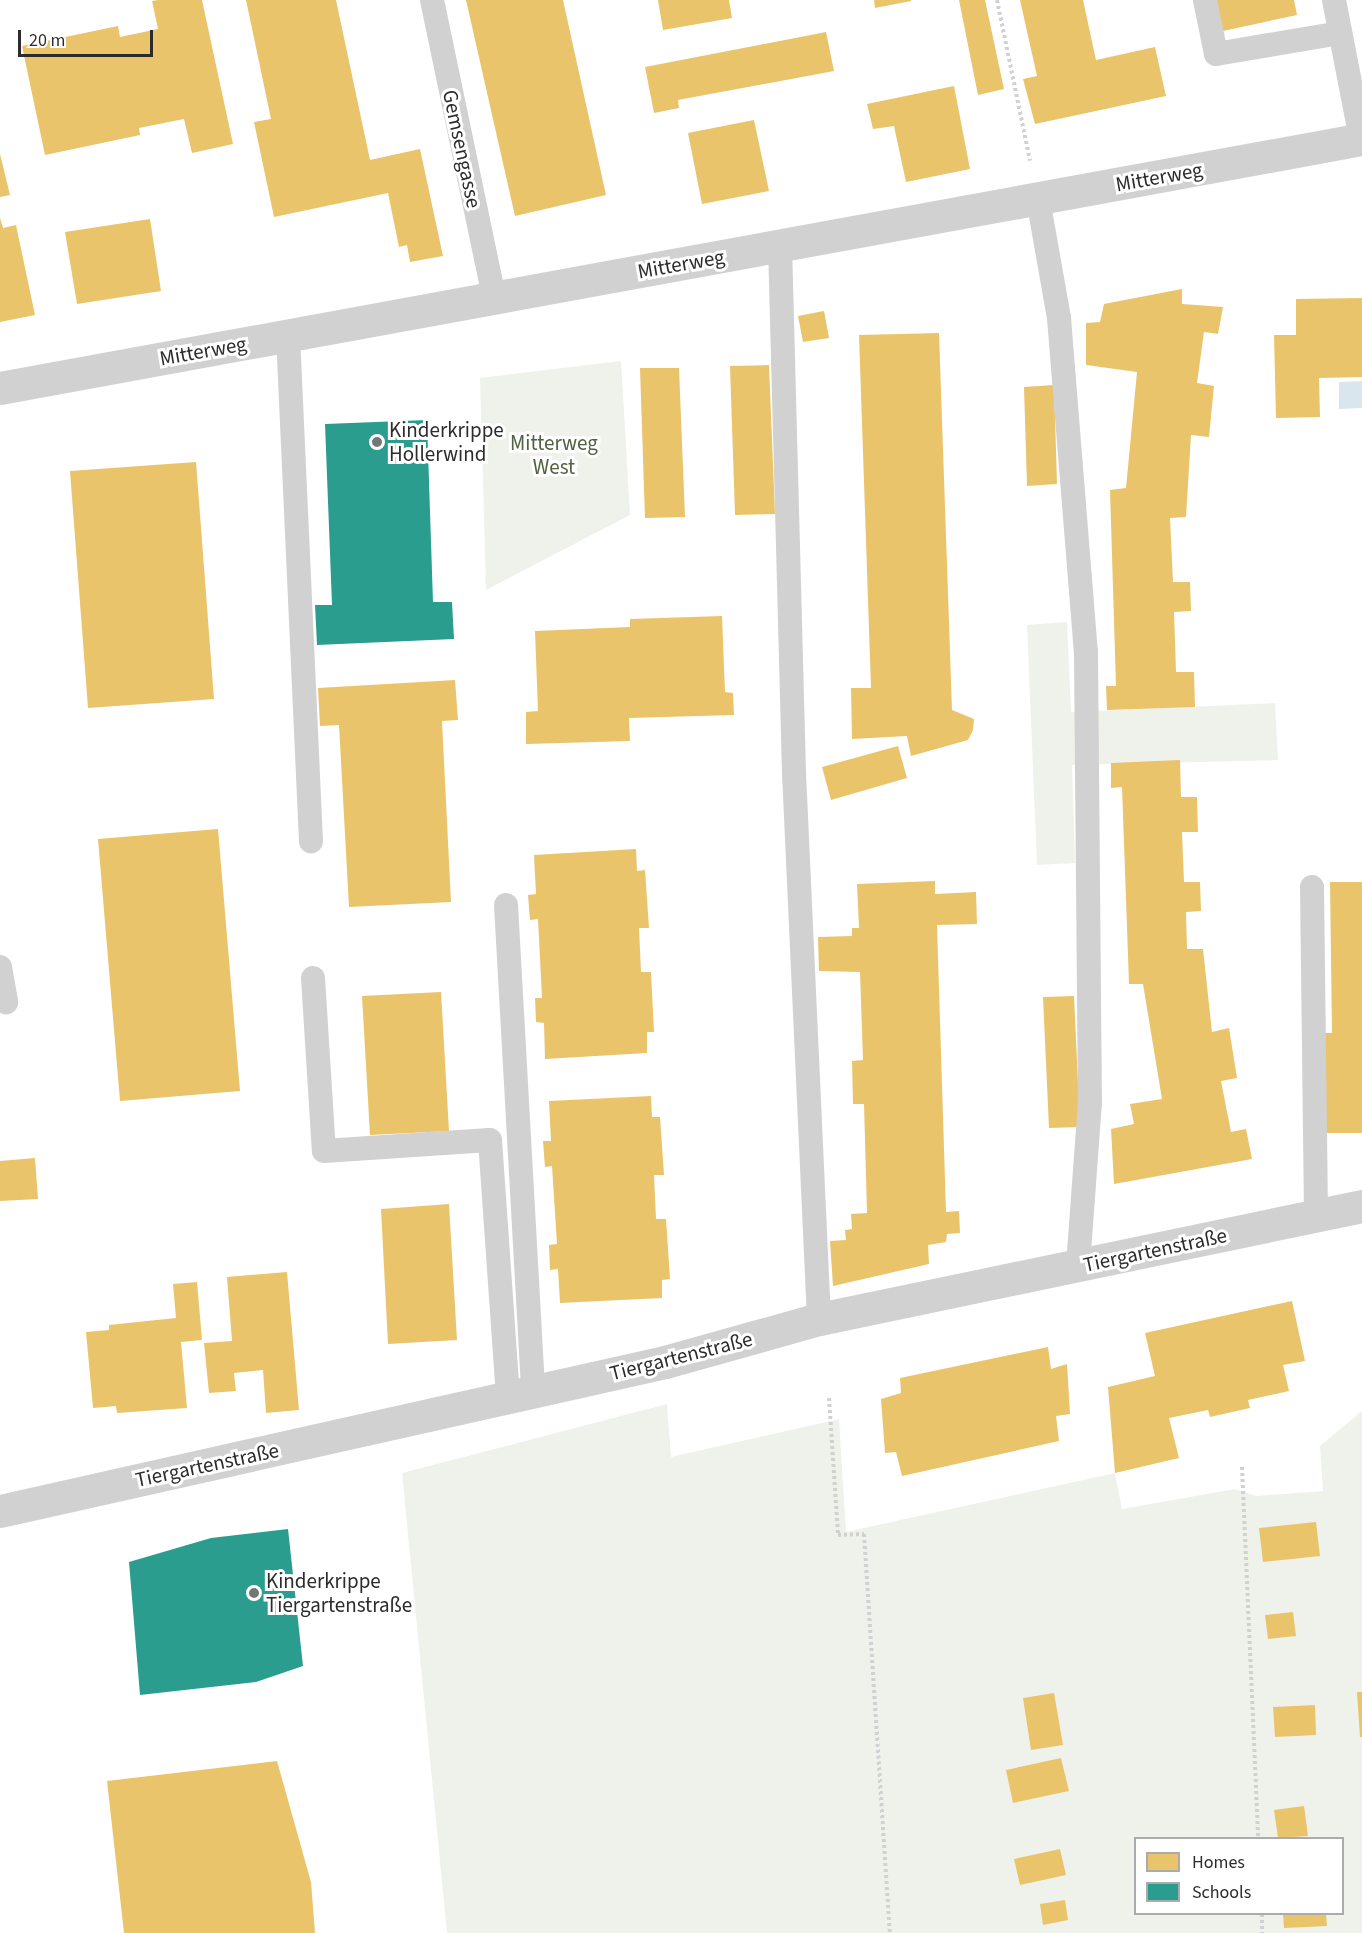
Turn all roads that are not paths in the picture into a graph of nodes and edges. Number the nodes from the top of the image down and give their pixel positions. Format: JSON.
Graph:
{"nodes":[{"id":1,"x":432,"y":0,"type":"edge"},
{"id":2,"x":1204,"y":0,"type":"edge"},
{"id":3,"x":1334,"y":0,"type":"edge"},
{"id":4,"x":1340,"y":33,"type":"junction"},
{"id":5,"x":1362,"y":139,"type":"edge"},
{"id":6,"x":1038,"y":199,"type":"junction"},
{"id":7,"x":780,"y":245,"type":"junction"},
{"id":8,"x":494,"y":298,"type":"junction"},
{"id":9,"x":288,"y":335,"type":"junction"},
{"id":10,"x":0,"y":388,"type":"edge"},
{"id":11,"x":311,"y":841,"type":"dead end"},
{"id":12,"x":1312,"y":886,"type":"dead end"},
{"id":13,"x":506,"y":905,"type":"dead end"},
{"id":14,"x":0,"y":967,"type":"edge"},
{"id":15,"x":313,"y":978,"type":"dead end"},
{"id":16,"x":6,"y":1002,"type":"dead end"},
{"id":17,"x":1362,"y":1206,"type":"edge"},
{"id":18,"x":1316,"y":1216,"type":"junction"},
{"id":19,"x":1078,"y":1266,"type":"junction"},
{"id":20,"x":819,"y":1319,"type":"junction"},
{"id":21,"x":520,"y":1394,"type":"junction"},
{"id":22,"x":0,"y":1510,"type":"edge"}],
"edges":[{"from":1,"to":8,"type":"lane","name":"Gemsengasse"},
{"from":2,"to":4,"type":"lane"},
{"from":3,"to":4,"type":"lane"},
{"from":4,"to":5,"type":"lane"},
{"from":5,"to":6,"type":"street","name":"Mitterweg"},
{"from":6,"to":7,"type":"street","name":"Mitterweg"},
{"from":6,"to":19,"type":"lane"},
{"from":7,"to":8,"type":"street","name":"Mitterweg"},
{"from":7,"to":20,"type":"lane"},
{"from":8,"to":9,"type":"street","name":"Mitterweg"},
{"from":9,"to":10,"type":"street","name":"Mitterweg"},
{"from":9,"to":11,"type":"lane"},
{"from":12,"to":18,"type":"lane"},
{"from":13,"to":21,"type":"lane"},
{"from":14,"to":16,"type":"lane"},
{"from":15,"to":21,"type":"lane"},
{"from":17,"to":18,"type":"street","name":"Tiergartenstraße"},
{"from":18,"to":19,"type":"street","name":"Tiergartenstraße"},
{"from":19,"to":20,"type":"street","name":"Tiergartenstraße"},
{"from":20,"to":21,"type":"street","name":"Tiergartenstraße"},
{"from":21,"to":22,"type":"street","name":"Tiergartenstraße"}]}
